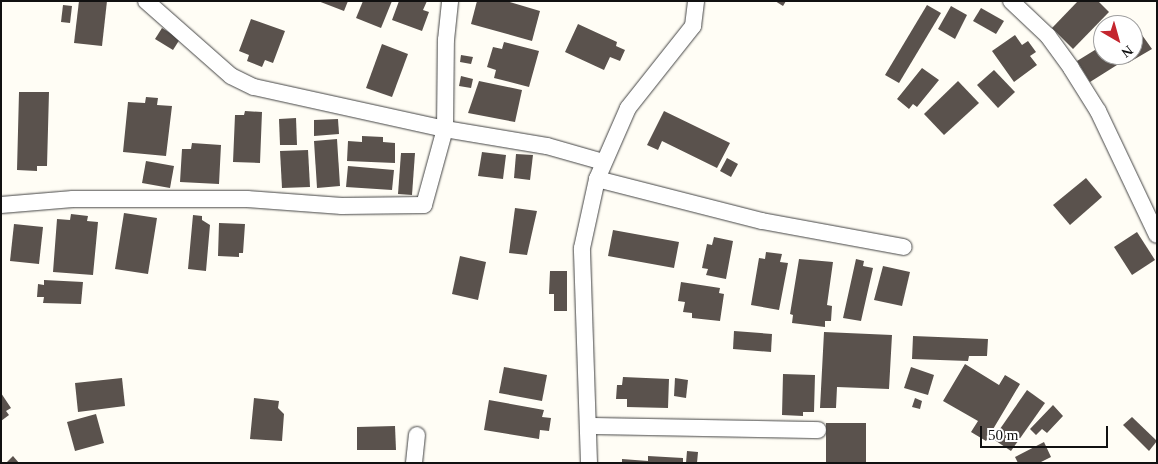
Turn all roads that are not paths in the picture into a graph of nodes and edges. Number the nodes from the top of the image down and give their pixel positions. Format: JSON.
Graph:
{"nodes":[{"id":1,"x":146,"y":1,"type":"edge"},
{"id":2,"x":450,"y":1,"type":"edge"},
{"id":3,"x":696,"y":1,"type":"edge"},
{"id":4,"x":1011,"y":1,"type":"edge"},
{"id":5,"x":445,"y":128,"type":"junction"},
{"id":6,"x":603,"y":162,"type":"junction"},
{"id":7,"x":597,"y":179,"type":"junction"},
{"id":8,"x":1,"y":205,"type":"edge"},
{"id":9,"x":1157,"y":235,"type":"edge"},
{"id":10,"x":904,"y":247,"type":"dead end"},
{"id":11,"x":588,"y":426,"type":"junction"},
{"id":12,"x":818,"y":430,"type":"dead end"},
{"id":13,"x":417,"y":435,"type":"dead end"},
{"id":14,"x":414,"y":463,"type":"edge"},
{"id":15,"x":589,"y":463,"type":"edge"}],
"edges":[{"from":1,"to":5,"type":"street"},
{"from":2,"to":5,"type":"street"},
{"from":3,"to":6,"type":"street"},
{"from":4,"to":9,"type":"street"},
{"from":5,"to":6,"type":"street"},
{"from":5,"to":8,"type":"street"},
{"from":6,"to":7,"type":"street"},
{"from":7,"to":10,"type":"street"},
{"from":7,"to":11,"type":"street"},
{"from":11,"to":12,"type":"street"},
{"from":11,"to":15,"type":"street"},
{"from":13,"to":14,"type":"street"}]}
